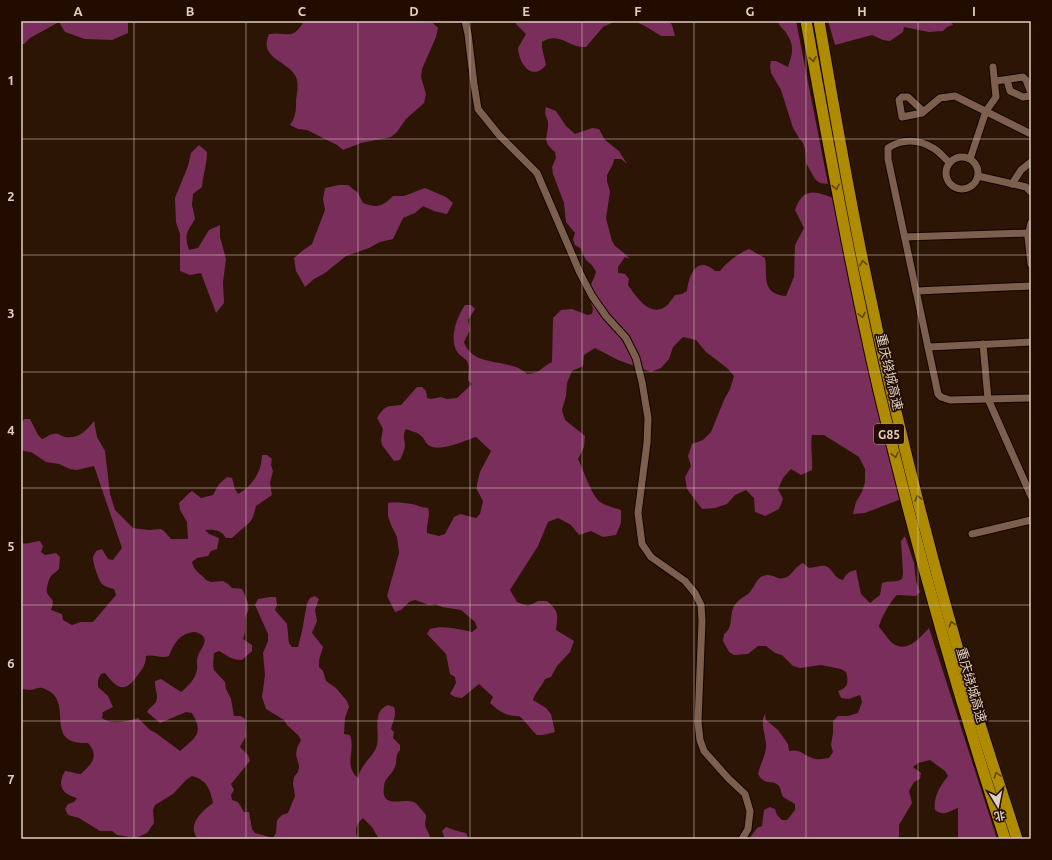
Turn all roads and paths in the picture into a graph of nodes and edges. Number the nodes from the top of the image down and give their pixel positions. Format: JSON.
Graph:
{"nodes":[{"id":1,"x":465,"y":21,"type":"edge"},
{"id":2,"x":806,"y":21,"type":"edge"},
{"id":3,"x":819,"y":21,"type":"edge"},
{"id":4,"x":993,"y":67,"type":"dead end"},
{"id":5,"x":1006,"y":80,"type":"junction"},
{"id":6,"x":996,"y":81,"type":"dead end"},
{"id":7,"x":1031,"y":94,"type":"edge"},
{"id":8,"x":924,"y":111,"type":"dead end"},
{"id":9,"x":986,"y":111,"type":"junction"},
{"id":10,"x":1031,"y":134,"type":"edge"},
{"id":11,"x":970,"y":159,"type":"junction"},
{"id":12,"x":949,"y":162,"type":"junction"},
{"id":13,"x":1031,"y":162,"type":"edge"},
{"id":14,"x":978,"y":176,"type":"junction"},
{"id":15,"x":1012,"y":184,"type":"junction"},
{"id":16,"x":1031,"y":192,"type":"edge"},
{"id":17,"x":1031,"y":223,"type":"edge"},
{"id":18,"x":1029,"y":233,"type":"junction"},
{"id":19,"x":905,"y":237,"type":"junction"},
{"id":20,"x":1031,"y":264,"type":"edge"},
{"id":21,"x":1031,"y":286,"type":"edge"},
{"id":22,"x":916,"y":291,"type":"junction"},
{"id":23,"x":1031,"y":342,"type":"edge"},
{"id":24,"x":983,"y":344,"type":"junction"},
{"id":25,"x":928,"y":347,"type":"junction"},
{"id":26,"x":1031,"y":398,"type":"edge"},
{"id":27,"x":988,"y":399,"type":"junction"},
{"id":28,"x":1031,"y":496,"type":"edge"},
{"id":29,"x":1031,"y":520,"type":"edge"},
{"id":30,"x":972,"y":534,"type":"dead end"},
{"id":31,"x":742,"y":839,"type":"edge"},
{"id":32,"x":1005,"y":839,"type":"edge"},
{"id":33,"x":1017,"y":839,"type":"edge"}],
"edges":[{"from":1,"to":31,"type":"street"},
{"from":2,"to":32,"type":"highway","name":"重庆绕城高速","number":"G85","one_way":true},
{"from":33,"to":3,"type":"highway","name":"重庆绕城高速","number":"G85","one_way":true},
{"from":4,"to":9,"type":"street"},
{"from":5,"to":6,"type":"street"},
{"from":5,"to":7,"type":"street"},
{"from":5,"to":7,"type":"street"},
{"from":8,"to":9,"type":"street"},
{"from":9,"to":10,"type":"street"},
{"from":9,"to":11,"type":"street"},
{"from":11,"to":12,"type":"street"},
{"from":11,"to":14,"type":"street"},
{"from":12,"to":14,"type":"street"},
{"from":12,"to":19,"type":"street"},
{"from":13,"to":15,"type":"street"},
{"from":14,"to":15,"type":"street"},
{"from":15,"to":16,"type":"street"},
{"from":17,"to":18,"type":"street"},
{"from":18,"to":19,"type":"street"},
{"from":18,"to":20,"type":"street"},
{"from":19,"to":22,"type":"street"},
{"from":21,"to":22,"type":"street"},
{"from":22,"to":25,"type":"street"},
{"from":23,"to":24,"type":"street"},
{"from":24,"to":25,"type":"street"},
{"from":24,"to":27,"type":"street"},
{"from":25,"to":27,"type":"street"},
{"from":26,"to":27,"type":"street"},
{"from":27,"to":28,"type":"street"},
{"from":29,"to":30,"type":"street"}]}
